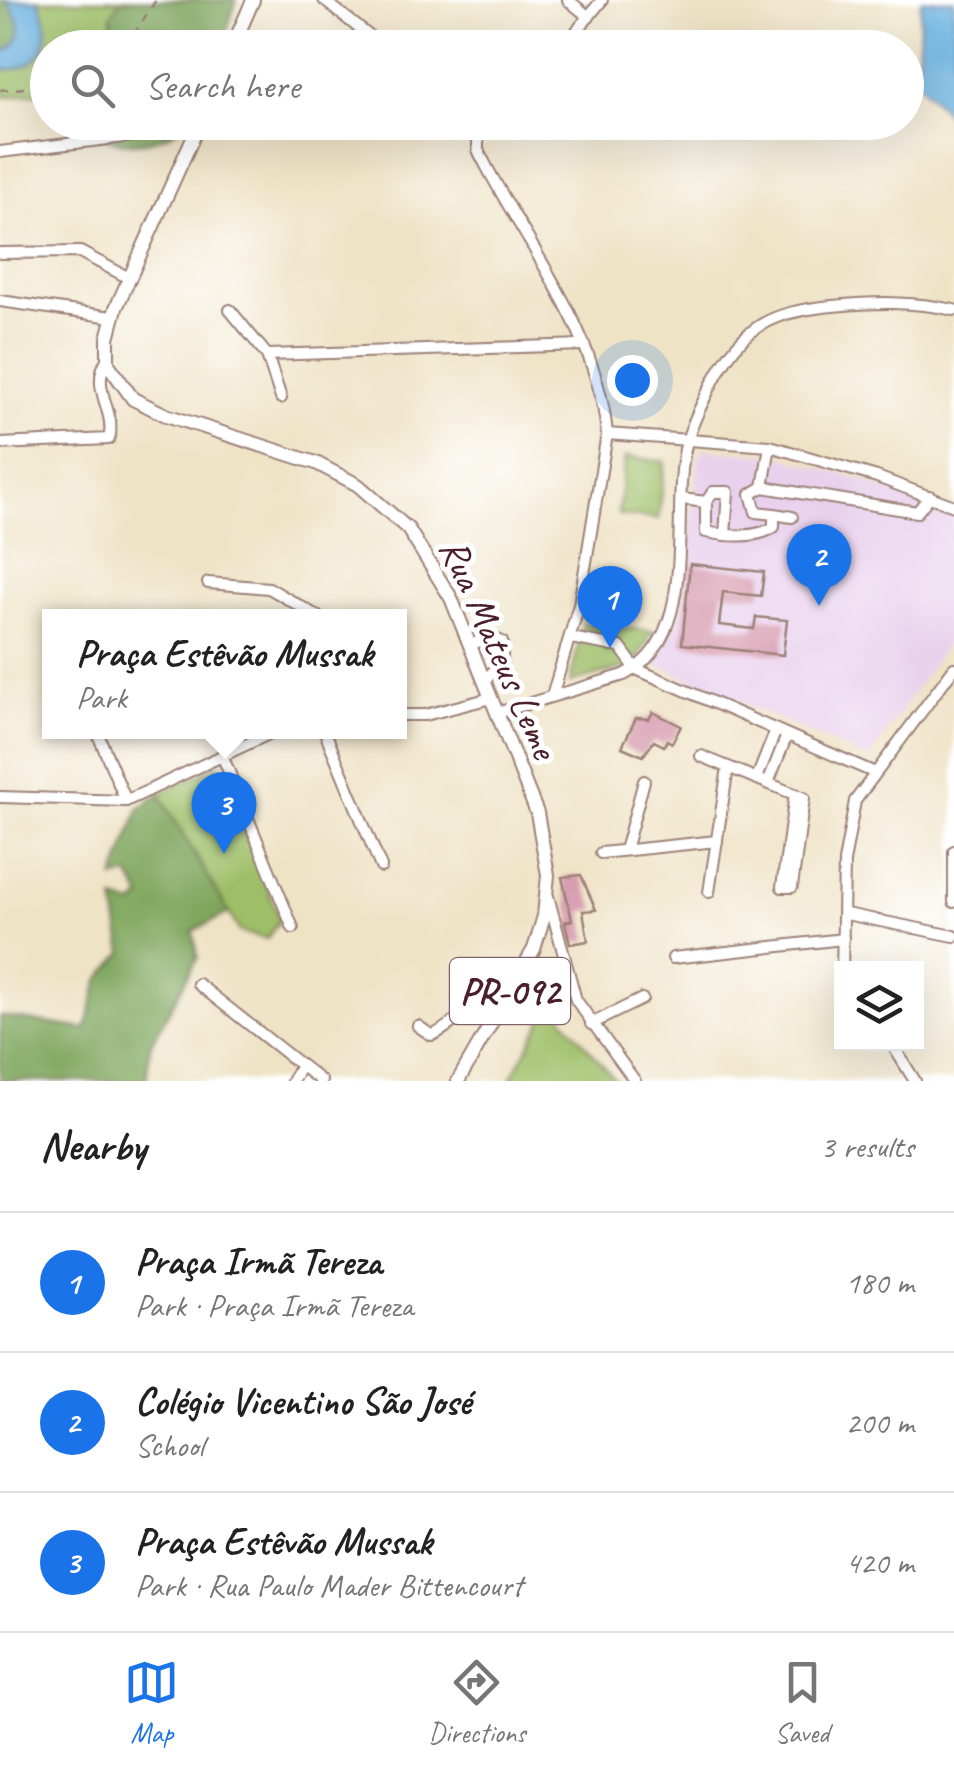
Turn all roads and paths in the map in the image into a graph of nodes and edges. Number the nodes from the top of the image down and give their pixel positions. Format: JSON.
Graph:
{"nodes":[{"id":1,"x":156,"y":0,"type":"edge"},
{"id":2,"x":252,"y":0,"type":"edge"},
{"id":3,"x":324,"y":0,"type":"edge"},
{"id":4,"x":568,"y":0,"type":"edge"},
{"id":5,"x":602,"y":0,"type":"edge"},
{"id":6,"x":589,"y":16,"type":"junction"},
{"id":7,"x":136,"y":30,"type":"edge"},
{"id":8,"x":240,"y":30,"type":"edge"},
{"id":9,"x":362,"y":30,"type":"edge"},
{"id":10,"x":578,"y":30,"type":"edge"},
{"id":11,"x":30,"y":88,"type":"edge"},
{"id":12,"x":0,"y":90,"type":"edge"},
{"id":13,"x":76,"y":140,"type":"edge"},
{"id":14,"x":101,"y":140,"type":"edge"},
{"id":15,"x":190,"y":140,"type":"edge"},
{"id":16,"x":478,"y":140,"type":"edge"},
{"id":17,"x":76,"y":143,"type":"junction"},
{"id":18,"x":0,"y":152,"type":"edge"},
{"id":19,"x":0,"y":252,"type":"edge"},
{"id":20,"x":129,"y":278,"type":"junction"},
{"id":21,"x":0,"y":301,"type":"edge"},
{"id":22,"x":230,"y":310,"type":"dead end"},
{"id":23,"x":954,"y":310,"type":"edge"},
{"id":24,"x":112,"y":317,"type":"junction"},
{"id":25,"x":584,"y":345,"type":"junction"},
{"id":26,"x":267,"y":355,"type":"junction"},
{"id":27,"x":108,"y":358,"type":"junction"},
{"id":28,"x":282,"y":398,"type":"dead end"},
{"id":29,"x":607,"y":434,"type":"junction"},
{"id":30,"x":686,"y":442,"type":"junction"},
{"id":31,"x":0,"y":444,"type":"edge"},
{"id":32,"x":770,"y":446,"type":"junction"},
{"id":33,"x":762,"y":487,"type":"junction"},
{"id":34,"x":930,"y":496,"type":"junction"},
{"id":35,"x":682,"y":499,"type":"junction"},
{"id":36,"x":706,"y":502,"type":"junction"},
{"id":37,"x":954,"y":506,"type":"edge"},
{"id":38,"x":774,"y":514,"type":"junction"},
{"id":39,"x":792,"y":517,"type":"dead end"},
{"id":40,"x":725,"y":535,"type":"junction"},
{"id":41,"x":208,"y":583,"type":"dead end"},
{"id":42,"x":305,"y":609,"type":"edge"},
{"id":43,"x":616,"y":615,"type":"dead end"},
{"id":44,"x":571,"y":638,"type":"junction"},
{"id":45,"x":470,"y":644,"type":"junction"},
{"id":46,"x":612,"y":646,"type":"junction"},
{"id":47,"x":954,"y":668,"type":"edge"},
{"id":48,"x":636,"y":669,"type":"junction"},
{"id":49,"x":484,"y":681,"type":"junction"},
{"id":50,"x":552,"y":696,"type":"junction"},
{"id":51,"x":491,"y":698,"type":"junction"},
{"id":52,"x":497,"y":713,"type":"junction"},
{"id":53,"x":407,"y":715,"type":"edge"},
{"id":54,"x":781,"y":733,"type":"junction"},
{"id":55,"x":100,"y":739,"type":"edge"},
{"id":56,"x":245,"y":739,"type":"edge"},
{"id":57,"x":328,"y":739,"type":"edge"},
{"id":58,"x":222,"y":755,"type":"junction"},
{"id":59,"x":701,"y":756,"type":"dead end"},
{"id":60,"x":728,"y":767,"type":"junction"},
{"id":61,"x":872,"y":772,"type":"junction"},
{"id":62,"x":644,"y":781,"type":"dead end"},
{"id":63,"x":763,"y":781,"type":"junction"},
{"id":64,"x":795,"y":794,"type":"junction"},
{"id":65,"x":0,"y":797,"type":"edge"},
{"id":66,"x":126,"y":802,"type":"junction"},
{"id":67,"x":716,"y":841,"type":"junction"},
{"id":68,"x":625,"y":850,"type":"junction"},
{"id":69,"x":954,"y":851,"type":"edge"},
{"id":70,"x":601,"y":852,"type":"dead end"},
{"id":71,"x":381,"y":867,"type":"dead end"},
{"id":72,"x":709,"y":892,"type":"dead end"},
{"id":73,"x":547,"y":895,"type":"junction"},
{"id":74,"x":954,"y":902,"type":"edge"},
{"id":75,"x":846,"y":914,"type":"junction"},
{"id":76,"x":293,"y":928,"type":"dead end"},
{"id":77,"x":954,"y":936,"type":"edge"},
{"id":78,"x":843,"y":939,"type":"junction"},
{"id":79,"x":673,"y":958,"type":"dead end"},
{"id":80,"x":528,"y":961,"type":"junction"},
{"id":81,"x":842,"y":961,"type":"edge"},
{"id":82,"x":198,"y":984,"type":"dead end"},
{"id":83,"x":642,"y":998,"type":"dead end"},
{"id":84,"x":591,"y":1024,"type":"junction"},
{"id":85,"x":418,"y":1026,"type":"dead end"},
{"id":86,"x":896,"y":1051,"type":"edge"},
{"id":87,"x":301,"y":1066,"type":"junction"},
{"id":88,"x":292,"y":1081,"type":"edge"},
{"id":89,"x":320,"y":1081,"type":"edge"},
{"id":90,"x":458,"y":1081,"type":"edge"},
{"id":91,"x":636,"y":1081,"type":"edge"},
{"id":92,"x":915,"y":1081,"type":"edge"}],
"edges":[{"from":1,"to":7,"type":"path"},
{"from":2,"to":8,"type":"main road"},
{"from":3,"to":9,"type":"street"},
{"from":4,"to":6,"type":"street"},
{"from":5,"to":6,"type":"street"},
{"from":6,"to":10,"type":"street"},
{"from":11,"to":12,"type":"path"},
{"from":13,"to":17,"type":"street"},
{"from":14,"to":17,"type":"street"},
{"from":15,"to":20,"type":"main road"},
{"from":16,"to":25,"type":"street"},
{"from":17,"to":18,"type":"street"},
{"from":19,"to":20,"type":"street"},
{"from":20,"to":24,"type":"main road"},
{"from":21,"to":24,"type":"street"},
{"from":22,"to":26,"type":"street"},
{"from":23,"to":30,"type":"street"},
{"from":24,"to":27,"type":"main road"},
{"from":25,"to":26,"type":"street"},
{"from":25,"to":29,"type":"street"},
{"from":26,"to":28,"type":"street"},
{"from":27,"to":31,"type":"street"},
{"from":27,"to":45,"type":"main road","name":"Rua Mateus Leme"},
{"from":29,"to":30,"type":"street"},
{"from":29,"to":44,"type":"street"},
{"from":30,"to":32,"type":"street"},
{"from":30,"to":35,"type":"street"},
{"from":32,"to":33,"type":"street"},
{"from":32,"to":34,"type":"street"},
{"from":33,"to":34,"type":"street"},
{"from":33,"to":38,"type":"street"},
{"from":34,"to":37,"type":"street"},
{"from":35,"to":36,"type":"street"},
{"from":35,"to":48,"type":"street"},
{"from":36,"to":40,"type":"street"},
{"from":36,"to":40,"type":"street"},
{"from":38,"to":39,"type":"street"},
{"from":38,"to":40,"type":"street"},
{"from":41,"to":42,"type":"street"},
{"from":43,"to":46,"type":"street"},
{"from":44,"to":46,"type":"street"},
{"from":44,"to":50,"type":"street"},
{"from":45,"to":49,"type":"main road","name":"Rua Mateus Leme"},
{"from":45,"to":49,"type":"street"},
{"from":46,"to":48,"type":"street"},
{"from":47,"to":61,"type":"street"},
{"from":48,"to":50,"type":"street"},
{"from":48,"to":54,"type":"street"},
{"from":49,"to":51,"type":"main road","name":"Rua Mateus Leme"},
{"from":50,"to":52,"type":"street"},
{"from":51,"to":52,"type":"main road","name":"Rua Mateus Leme"},
{"from":51,"to":53,"type":"street"},
{"from":52,"to":73,"type":"main road","name":"Rua Mateus Leme"},
{"from":54,"to":61,"type":"street"},
{"from":54,"to":63,"type":"street"},
{"from":55,"to":66,"type":"street"},
{"from":56,"to":58,"type":"street"},
{"from":57,"to":71,"type":"street"},
{"from":58,"to":66,"type":"street"},
{"from":58,"to":76,"type":"street"},
{"from":59,"to":60,"type":"street"},
{"from":60,"to":63,"type":"street"},
{"from":60,"to":67,"type":"street"},
{"from":61,"to":75,"type":"street"},
{"from":62,"to":68,"type":"street"},
{"from":63,"to":64,"type":"street"},
{"from":64,"to":64,"type":"street"},
{"from":65,"to":66,"type":"street"},
{"from":67,"to":68,"type":"street"},
{"from":67,"to":72,"type":"street"},
{"from":68,"to":70,"type":"street"},
{"from":69,"to":74,"type":"street"},
{"from":73,"to":80,"type":"main road","number":"PR-092"},
{"from":73,"to":84,"type":"street","name":"Rua Mateus Leme"},
{"from":75,"to":77,"type":"street"},
{"from":75,"to":78,"type":"street"},
{"from":78,"to":79,"type":"street"},
{"from":78,"to":81,"type":"street"},
{"from":80,"to":85,"type":"street"},
{"from":80,"to":90,"type":"main road","number":"PR-092"},
{"from":82,"to":87,"type":"street"},
{"from":83,"to":84,"type":"street"},
{"from":84,"to":91,"type":"street","name":"Rua Mateus Leme"},
{"from":86,"to":92,"type":"street"},
{"from":87,"to":88,"type":"street"},
{"from":87,"to":89,"type":"street"}]}
